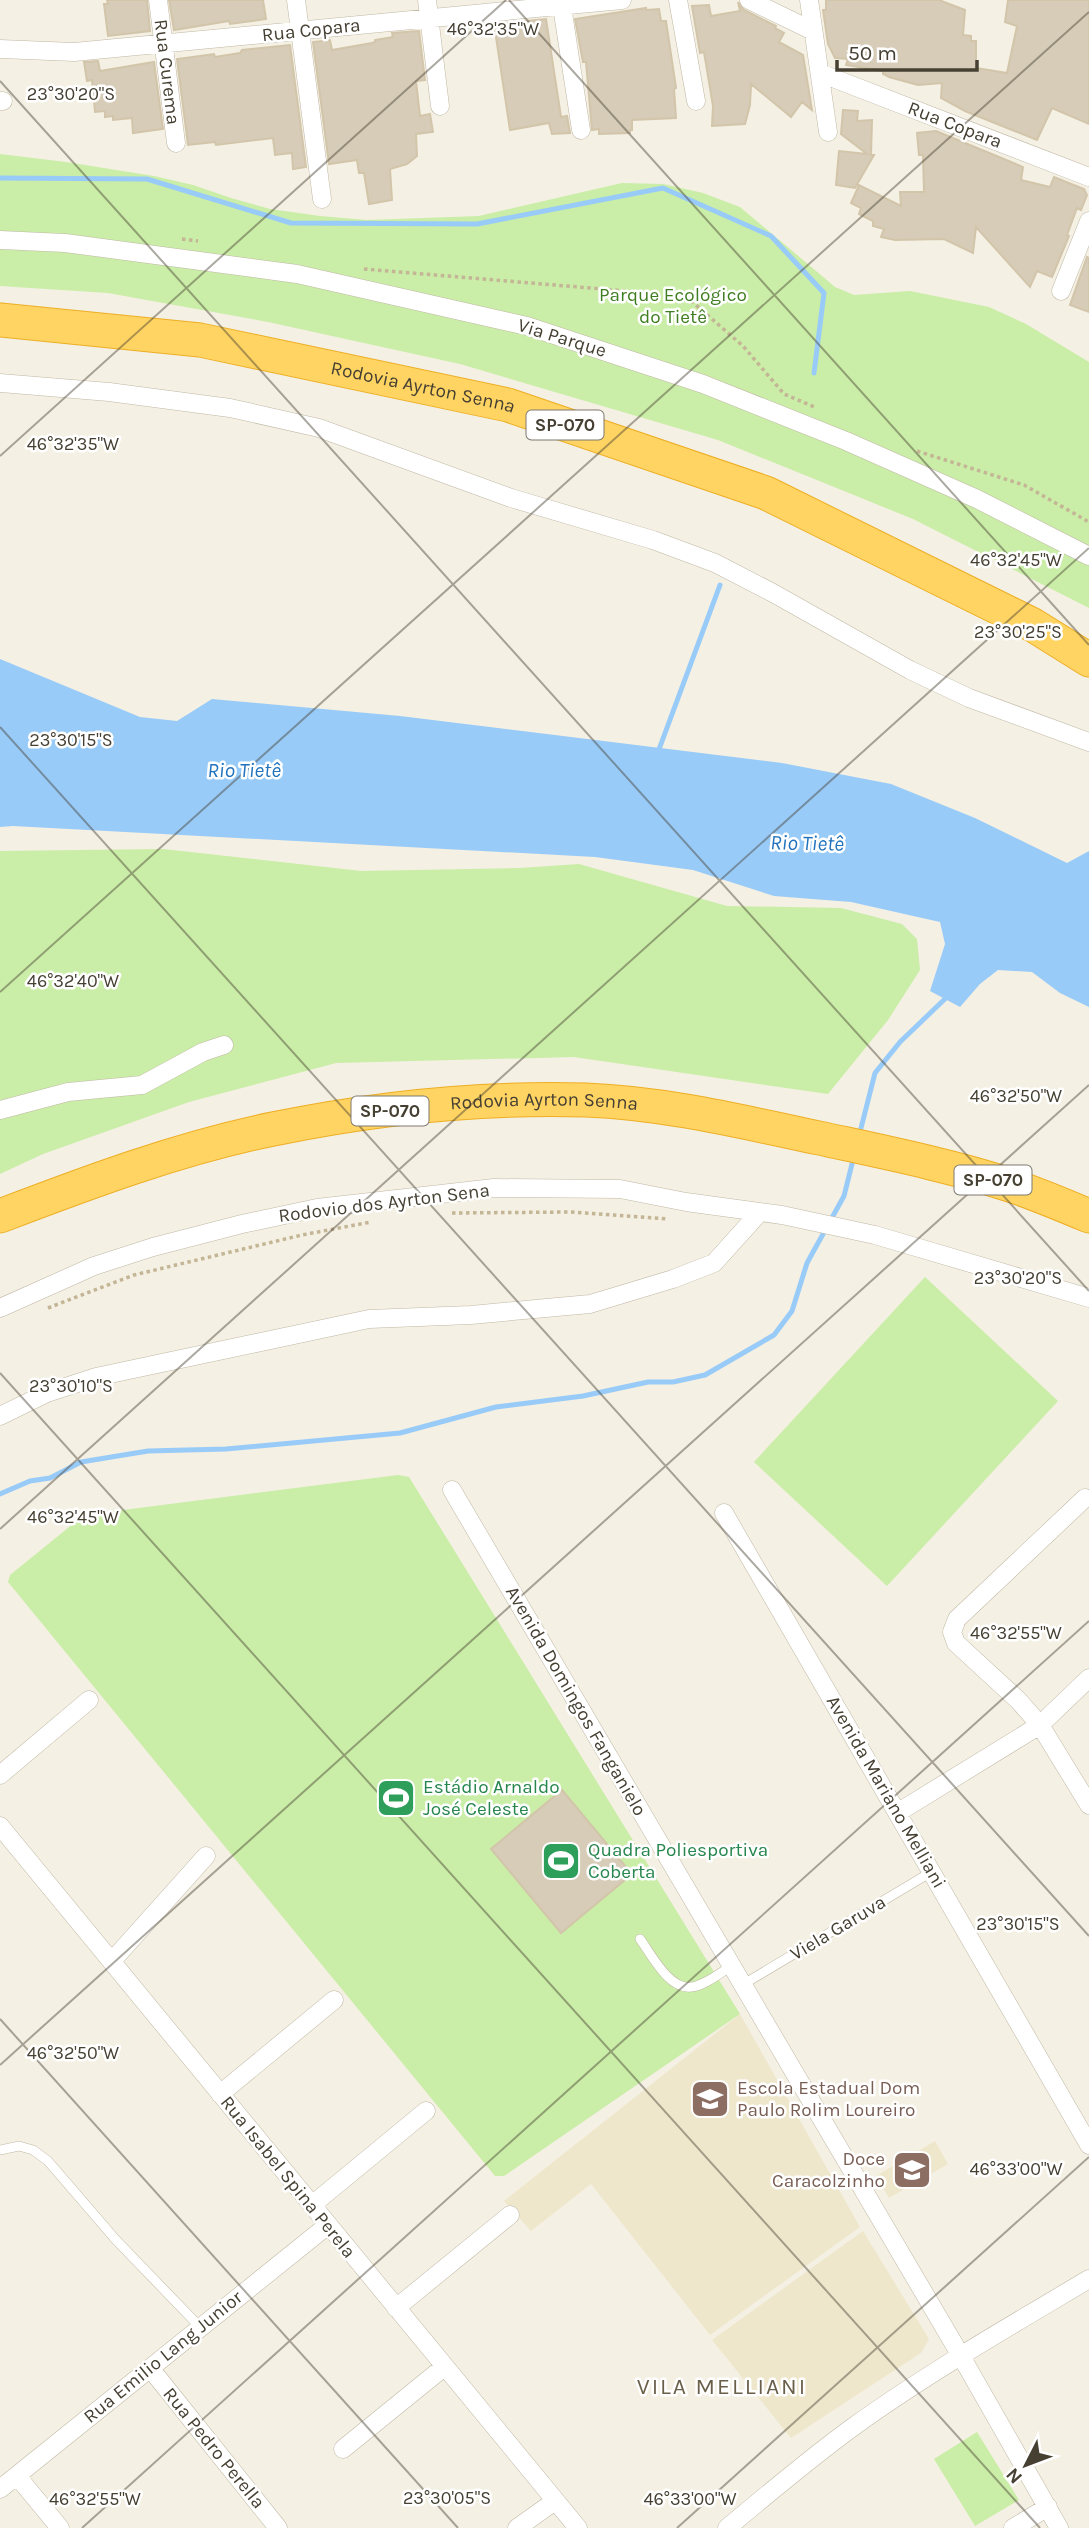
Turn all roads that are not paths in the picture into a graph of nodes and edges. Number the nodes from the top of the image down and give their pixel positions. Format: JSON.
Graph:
{"nodes":[{"id":1,"x":158,"y":0,"type":"edge"},
{"id":2,"x":296,"y":0,"type":"edge"},
{"id":3,"x":622,"y":0,"type":"edge"},
{"id":4,"x":678,"y":0,"type":"edge"},
{"id":5,"x":749,"y":0,"type":"edge"},
{"id":6,"x":809,"y":0,"type":"edge"},
{"id":7,"x":562,"y":3,"type":"edge"},
{"id":8,"x":428,"y":8,"type":"edge"},
{"id":9,"x":813,"y":31,"type":"junction"},
{"id":10,"x":301,"y":32,"type":"junction"},
{"id":11,"x":163,"y":45,"type":"junction"},
{"id":12,"x":0,"y":49,"type":"edge"},
{"id":13,"x":820,"y":73,"type":"junction"},
{"id":14,"x":696,"y":101,"type":"dead end"},
{"id":15,"x":440,"y":106,"type":"dead end"},
{"id":16,"x":581,"y":130,"type":"dead end"},
{"id":17,"x":828,"y":132,"type":"dead end"},
{"id":18,"x":176,"y":143,"type":"dead end"},
{"id":19,"x":1089,"y":177,"type":"edge"},
{"id":20,"x":322,"y":199,"type":"dead end"},
{"id":21,"x":1089,"y":221,"type":"edge"},
{"id":22,"x":0,"y":240,"type":"edge"},
{"id":23,"x":1061,"y":291,"type":"dead end"},
{"id":24,"x":0,"y":320,"type":"edge"},
{"id":25,"x":0,"y":383,"type":"edge"},
{"id":26,"x":1089,"y":556,"type":"edge"},
{"id":27,"x":1089,"y":660,"type":"edge"},
{"id":28,"x":1089,"y":742,"type":"edge"},
{"id":29,"x":224,"y":1045,"type":"dead end"},
{"id":30,"x":0,"y":1110,"type":"edge"},
{"id":31,"x":759,"y":1213,"type":"junction"},
{"id":32,"x":0,"y":1216,"type":"edge"},
{"id":33,"x":1089,"y":1216,"type":"edge"},
{"id":34,"x":1089,"y":1298,"type":"edge"},
{"id":35,"x":0,"y":1308,"type":"edge"},
{"id":36,"x":0,"y":1416,"type":"edge"},
{"id":37,"x":452,"y":1490,"type":"dead end"},
{"id":38,"x":1085,"y":1498,"type":"dead end"},
{"id":39,"x":724,"y":1513,"type":"dead end"},
{"id":40,"x":1089,"y":1678,"type":"edge"},
{"id":41,"x":89,"y":1700,"type":"dead end"},
{"id":42,"x":1040,"y":1725,"type":"junction"},
{"id":43,"x":0,"y":1775,"type":"edge"},
{"id":44,"x":1089,"y":1805,"type":"edge"},
{"id":45,"x":897,"y":1813,"type":"junction"},
{"id":46,"x":0,"y":1826,"type":"edge"},
{"id":47,"x":206,"y":1856,"type":"dead end"},
{"id":48,"x":933,"y":1871,"type":"junction"},
{"id":49,"x":640,"y":1939,"type":"dead end"},
{"id":50,"x":112,"y":1961,"type":"junction"},
{"id":51,"x":731,"y":1966,"type":"junction"},
{"id":52,"x":742,"y":1985,"type":"junction"},
{"id":53,"x":334,"y":2000,"type":"dead end"},
{"id":54,"x":220,"y":2094,"type":"junction"},
{"id":55,"x":426,"y":2111,"type":"dead end"},
{"id":56,"x":1089,"y":2145,"type":"edge"},
{"id":57,"x":0,"y":2150,"type":"edge"},
{"id":58,"x":312,"y":2206,"type":"junction"},
{"id":59,"x":510,"y":2215,"type":"dead end"},
{"id":60,"x":328,"y":2225,"type":"junction"},
{"id":61,"x":1089,"y":2278,"type":"edge"},
{"id":62,"x":396,"y":2308,"type":"junction"},
{"id":63,"x":200,"y":2327,"type":"junction"},
{"id":64,"x":961,"y":2356,"type":"junction"},
{"id":65,"x":444,"y":2367,"type":"junction"},
{"id":66,"x":150,"y":2368,"type":"junction"},
{"id":67,"x":343,"y":2449,"type":"dead end"},
{"id":68,"x":17,"y":2476,"type":"junction"},
{"id":69,"x":0,"y":2489,"type":"edge"},
{"id":70,"x":555,"y":2501,"type":"junction"},
{"id":71,"x":1048,"y":2507,"type":"junction"},
{"id":72,"x":737,"y":2525,"type":"edge"},
{"id":73,"x":60,"y":2528,"type":"edge"},
{"id":74,"x":278,"y":2528,"type":"edge"},
{"id":75,"x":517,"y":2528,"type":"edge"},
{"id":76,"x":578,"y":2528,"type":"edge"},
{"id":77,"x":1013,"y":2528,"type":"edge"},
{"id":78,"x":1059,"y":2528,"type":"edge"}],
"edges":[{"from":1,"to":11,"type":"street","name":"Rua Curema"},
{"from":2,"to":10,"type":"street"},
{"from":3,"to":7,"type":"street","name":"Rua Copara"},
{"from":4,"to":14,"type":"street"},
{"from":5,"to":9,"type":"street"},
{"from":6,"to":9,"type":"street"},
{"from":7,"to":8,"type":"street","name":"Rua Copara"},
{"from":7,"to":16,"type":"street"},
{"from":8,"to":10,"type":"street","name":"Rua Copara"},
{"from":8,"to":15,"type":"street"},
{"from":9,"to":13,"type":"street"},
{"from":10,"to":11,"type":"street","name":"Rua Copara"},
{"from":10,"to":20,"type":"street"},
{"from":11,"to":12,"type":"street","name":"Rua Copara"},
{"from":11,"to":18,"type":"street","name":"Rua Curema"},
{"from":13,"to":17,"type":"street"},
{"from":13,"to":19,"type":"street","name":"Rua Copara"},
{"from":21,"to":23,"type":"street"},
{"from":22,"to":26,"type":"street","name":"Via Parque"},
{"from":24,"to":27,"type":"highway","name":"Rodovia Ayrton Senna","number":"SP-070"},
{"from":25,"to":28,"type":"street"},
{"from":29,"to":30,"type":"street"},
{"from":31,"to":34,"type":"street","name":"Rodovio dos Ayrton Sena"},
{"from":31,"to":35,"type":"street","name":"Rodovio dos Ayrton Sena"},
{"from":31,"to":36,"type":"street"},
{"from":32,"to":33,"type":"highway","name":"Rodovia Ayrton Senna","number":"SP-070"},
{"from":37,"to":51,"type":"street","name":"Avenida Domingos Fanganielo"},
{"from":38,"to":42,"type":"street"},
{"from":39,"to":45,"type":"street","name":"Avenida Mariano Melliani"},
{"from":40,"to":42,"type":"street"},
{"from":41,"to":43,"type":"street"},
{"from":42,"to":44,"type":"street"},
{"from":42,"to":45,"type":"street"},
{"from":45,"to":48,"type":"street","name":"Avenida Mariano Melliani"},
{"from":46,"to":50,"type":"street","name":"Rua Isabel Spina Perela"},
{"from":47,"to":50,"type":"street"},
{"from":48,"to":52,"type":"lane","name":"Viela Garuva"},
{"from":48,"to":56,"type":"street","name":"Avenida Mariano Melliani"},
{"from":49,"to":51,"type":"lane"},
{"from":50,"to":54,"type":"street","name":"Rua Isabel Spina Perela"},
{"from":51,"to":52,"type":"street","name":"Avenida Domingos Fanganielo"},
{"from":52,"to":64,"type":"street","name":"Avenida Domingos Fanganielo"},
{"from":53,"to":54,"type":"street"},
{"from":54,"to":58,"type":"street","name":"Rua Isabel Spina Perela"},
{"from":55,"to":58,"type":"street"},
{"from":57,"to":63,"type":"lane"},
{"from":58,"to":60,"type":"street","name":"Rua Isabel Spina Perela"},
{"from":59,"to":62,"type":"street"},
{"from":60,"to":62,"type":"street","name":"Rua Isabel Spina Perela"},
{"from":60,"to":63,"type":"street","name":"Rua Emilio Lang Junior"},
{"from":61,"to":64,"type":"street"},
{"from":62,"to":65,"type":"street","name":"Rua Isabel Spina Perela"},
{"from":63,"to":66,"type":"street","name":"Rua Emilio Lang Junior"},
{"from":64,"to":71,"type":"street","name":"Avenida Domingos Fanganielo"},
{"from":64,"to":72,"type":"street"},
{"from":65,"to":67,"type":"street"},
{"from":65,"to":70,"type":"street","name":"Rua Isabel Spina Perela"},
{"from":66,"to":68,"type":"street","name":"Rua Emilio Lang Junior"},
{"from":66,"to":74,"type":"street","name":"Rua Pedro Perella"},
{"from":68,"to":69,"type":"street","name":"Rua Emilio Lang Junior"},
{"from":68,"to":73,"type":"street"},
{"from":70,"to":75,"type":"street"},
{"from":70,"to":76,"type":"street","name":"Rua Isabel Spina Perela"},
{"from":71,"to":77,"type":"street"},
{"from":71,"to":78,"type":"street","name":"Avenida Domingos Fanganielo"}]}
